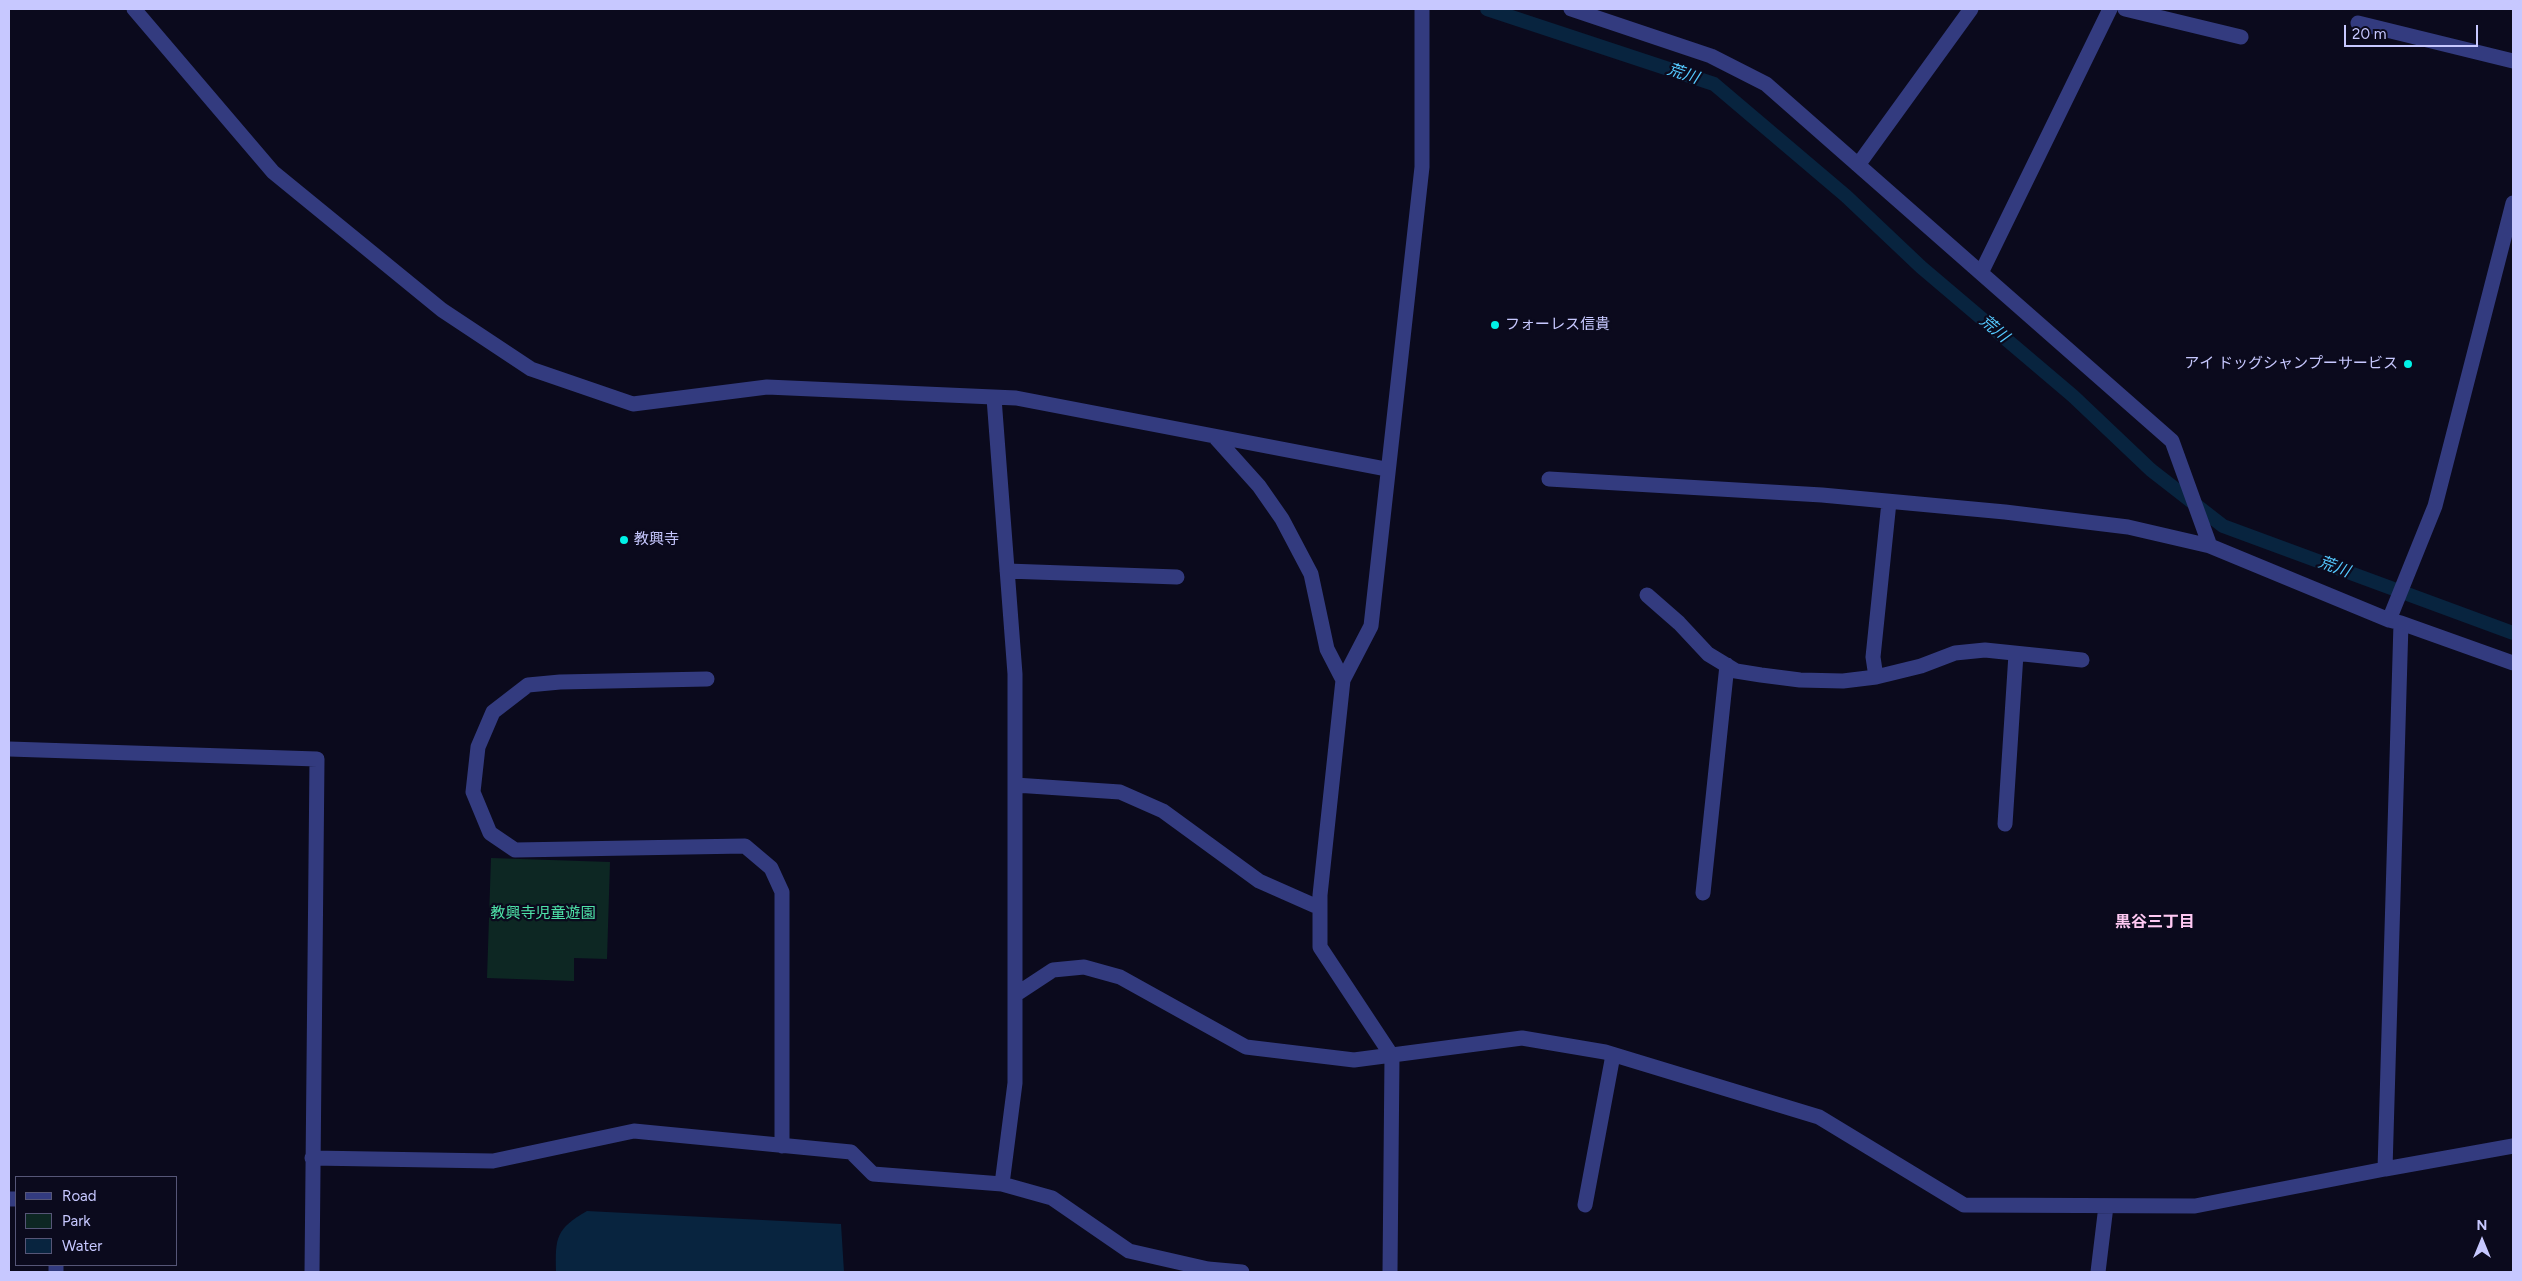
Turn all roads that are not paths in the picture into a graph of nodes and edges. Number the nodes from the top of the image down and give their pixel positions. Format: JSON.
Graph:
{"nodes":[{"id":1,"x":134,"y":9,"type":"edge"},
{"id":2,"x":1422,"y":9,"type":"edge"},
{"id":3,"x":1571,"y":9,"type":"edge"},
{"id":4,"x":1971,"y":9,"type":"edge"},
{"id":5,"x":2110,"y":9,"type":"edge"},
{"id":6,"x":2124,"y":9,"type":"edge"},
{"id":7,"x":2358,"y":23,"type":"dead end"},
{"id":8,"x":2241,"y":37,"type":"dead end"},
{"id":9,"x":2513,"y":62,"type":"edge"},
{"id":10,"x":1858,"y":164,"type":"junction"},
{"id":11,"x":2513,"y":203,"type":"edge"},
{"id":12,"x":1981,"y":273,"type":"junction"},
{"id":13,"x":994,"y":398,"type":"junction"},
{"id":14,"x":1215,"y":437,"type":"junction"},
{"id":15,"x":1386,"y":469,"type":"junction"},
{"id":16,"x":1548,"y":479,"type":"dead end"},
{"id":17,"x":1889,"y":502,"type":"junction"},
{"id":18,"x":2210,"y":546,"type":"junction"},
{"id":19,"x":1007,"y":571,"type":"junction"},
{"id":20,"x":1177,"y":577,"type":"dead end"},
{"id":21,"x":1647,"y":595,"type":"dead end"},
{"id":22,"x":2395,"y":621,"type":"junction"},
{"id":23,"x":2016,"y":654,"type":"junction"},
{"id":24,"x":2082,"y":660,"type":"dead end"},
{"id":25,"x":2513,"y":663,"type":"edge"},
{"id":26,"x":1727,"y":666,"type":"junction"},
{"id":27,"x":1876,"y":677,"type":"junction"},
{"id":28,"x":707,"y":680,"type":"dead end"},
{"id":29,"x":1343,"y":680,"type":"junction"},
{"id":30,"x":9,"y":749,"type":"edge"},
{"id":31,"x":1015,"y":784,"type":"junction"},
{"id":32,"x":2005,"y":824,"type":"dead end"},
{"id":33,"x":1703,"y":893,"type":"dead end"},
{"id":34,"x":1320,"y":908,"type":"junction"},
{"id":35,"x":1015,"y":995,"type":"junction"},
{"id":36,"x":1613,"y":1055,"type":"junction"},
{"id":37,"x":1392,"y":1056,"type":"junction"},
{"id":38,"x":782,"y":1146,"type":"junction"},
{"id":39,"x":2513,"y":1146,"type":"edge"},
{"id":40,"x":312,"y":1158,"type":"junction"},
{"id":41,"x":2385,"y":1168,"type":"junction"},
{"id":42,"x":1002,"y":1184,"type":"junction"},
{"id":43,"x":1585,"y":1205,"type":"dead end"},
{"id":44,"x":2106,"y":1206,"type":"junction"},
{"id":45,"x":312,"y":1272,"type":"edge"},
{"id":46,"x":1242,"y":1272,"type":"edge"},
{"id":47,"x":1390,"y":1272,"type":"edge"},
{"id":48,"x":2098,"y":1272,"type":"edge"}],
"edges":[{"from":1,"to":13,"type":"street"},
{"from":2,"to":15,"type":"street"},
{"from":3,"to":10,"type":"street"},
{"from":4,"to":10,"type":"street"},
{"from":5,"to":12,"type":"street"},
{"from":6,"to":8,"type":"street"},
{"from":7,"to":9,"type":"street"},
{"from":10,"to":12,"type":"street"},
{"from":11,"to":22,"type":"street"},
{"from":12,"to":18,"type":"street"},
{"from":13,"to":14,"type":"street"},
{"from":13,"to":19,"type":"street"},
{"from":14,"to":15,"type":"street"},
{"from":14,"to":29,"type":"street"},
{"from":15,"to":29,"type":"street"},
{"from":16,"to":17,"type":"street"},
{"from":17,"to":18,"type":"street"},
{"from":17,"to":27,"type":"street"},
{"from":18,"to":22,"type":"street"},
{"from":19,"to":20,"type":"street"},
{"from":19,"to":31,"type":"street"},
{"from":21,"to":26,"type":"street"},
{"from":22,"to":25,"type":"street"},
{"from":22,"to":41,"type":"street"},
{"from":23,"to":24,"type":"street"},
{"from":23,"to":27,"type":"street"},
{"from":23,"to":32,"type":"street"},
{"from":26,"to":27,"type":"street"},
{"from":26,"to":33,"type":"street"},
{"from":28,"to":38,"type":"street"},
{"from":29,"to":34,"type":"street"},
{"from":30,"to":40,"type":"street"},
{"from":31,"to":34,"type":"street"},
{"from":31,"to":35,"type":"street"},
{"from":34,"to":37,"type":"street"},
{"from":35,"to":37,"type":"street"},
{"from":35,"to":42,"type":"street"},
{"from":36,"to":37,"type":"street"},
{"from":36,"to":43,"type":"street"},
{"from":36,"to":44,"type":"street"},
{"from":37,"to":47,"type":"street"},
{"from":38,"to":40,"type":"street"},
{"from":38,"to":42,"type":"street"},
{"from":39,"to":41,"type":"street"},
{"from":40,"to":45,"type":"street"},
{"from":41,"to":44,"type":"street"},
{"from":42,"to":46,"type":"street"},
{"from":44,"to":48,"type":"street"}]}
